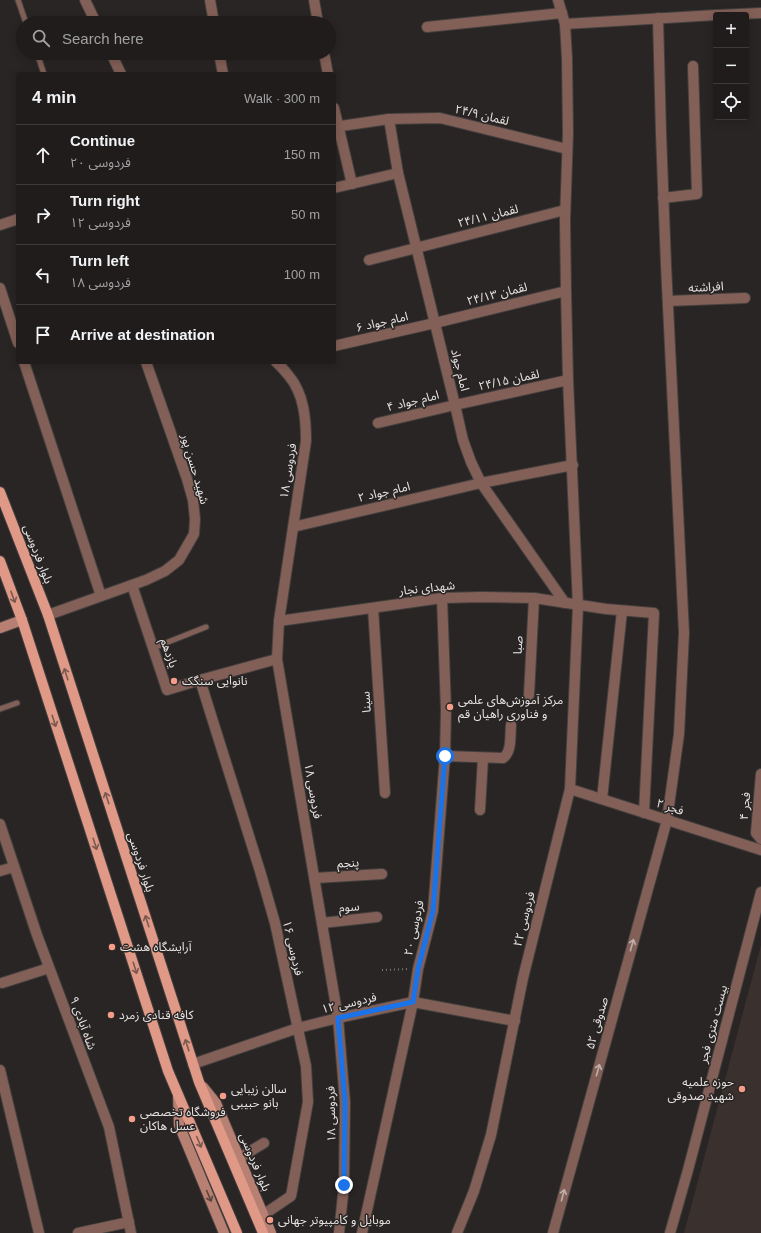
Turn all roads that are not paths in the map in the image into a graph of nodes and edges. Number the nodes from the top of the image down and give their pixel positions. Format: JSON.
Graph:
{"nodes":[{"id":1,"x":18,"y":0,"type":"edge"},
{"id":2,"x":85,"y":0,"type":"edge"},
{"id":3,"x":210,"y":0,"type":"edge"},
{"id":4,"x":314,"y":0,"type":"edge"},
{"id":5,"x":558,"y":0,"type":"edge"},
{"id":6,"x":562,"y":12,"type":"junction"},
{"id":7,"x":761,"y":13,"type":"edge"},
{"id":8,"x":749,"y":14,"type":"edge"},
{"id":9,"x":713,"y":15,"type":"edge"},
{"id":10,"x":24,"y":16,"type":"edge"},
{"id":11,"x":93,"y":16,"type":"edge"},
{"id":12,"x":213,"y":16,"type":"edge"},
{"id":13,"x":317,"y":16,"type":"edge"},
{"id":14,"x":658,"y":18,"type":"junction"},
{"id":15,"x":565,"y":24,"type":"junction"},
{"id":16,"x":427,"y":27,"type":"dead end"},
{"id":17,"x":39,"y":60,"type":"edge"},
{"id":18,"x":114,"y":60,"type":"edge"},
{"id":19,"x":220,"y":60,"type":"edge"},
{"id":20,"x":325,"y":60,"type":"edge"},
{"id":21,"x":693,"y":66,"type":"dead end"},
{"id":22,"x":43,"y":72,"type":"edge"},
{"id":23,"x":120,"y":72,"type":"edge"},
{"id":24,"x":223,"y":72,"type":"edge"},
{"id":25,"x":328,"y":72,"type":"edge"},
{"id":26,"x":389,"y":119,"type":"junction"},
{"id":27,"x":336,"y":127,"type":"edge"},
{"id":28,"x":567,"y":148,"type":"junction"},
{"id":29,"x":398,"y":173,"type":"junction"},
{"id":30,"x":352,"y":184,"type":"junction"},
{"id":31,"x":336,"y":188,"type":"edge"},
{"id":32,"x":663,"y":198,"type":"junction"},
{"id":33,"x":565,"y":210,"type":"junction"},
{"id":34,"x":16,"y":220,"type":"edge"},
{"id":35,"x":0,"y":225,"type":"edge"},
{"id":36,"x":417,"y":247,"type":"junction"},
{"id":37,"x":369,"y":260,"type":"dead end"},
{"id":38,"x":0,"y":288,"type":"edge"},
{"id":39,"x":566,"y":291,"type":"junction"},
{"id":40,"x":746,"y":298,"type":"dead end"},
{"id":41,"x":668,"y":301,"type":"junction"},
{"id":42,"x":435,"y":323,"type":"junction"},
{"id":43,"x":16,"y":337,"type":"edge"},
{"id":44,"x":336,"y":346,"type":"edge"},
{"id":45,"x":25,"y":364,"type":"edge"},
{"id":46,"x":147,"y":364,"type":"edge"},
{"id":47,"x":278,"y":364,"type":"edge"},
{"id":48,"x":568,"y":380,"type":"junction"},
{"id":49,"x":455,"y":405,"type":"junction"},
{"id":50,"x":378,"y":423,"type":"dead end"},
{"id":51,"x":573,"y":465,"type":"junction"},
{"id":52,"x":481,"y":483,"type":"junction"},
{"id":53,"x":0,"y":492,"type":"edge"},
{"id":54,"x":293,"y":527,"type":"junction"},
{"id":55,"x":0,"y":561,"type":"edge"},
{"id":56,"x":132,"y":585,"type":"junction"},
{"id":57,"x":101,"y":596,"type":"junction"},
{"id":58,"x":442,"y":598,"type":"junction"},
{"id":59,"x":534,"y":598,"type":"junction"},
{"id":60,"x":565,"y":603,"type":"junction"},
{"id":61,"x":578,"y":606,"type":"junction"},
{"id":62,"x":373,"y":608,"type":"junction"},
{"id":63,"x":622,"y":610,"type":"junction"},
{"id":64,"x":48,"y":615,"type":"junction"},
{"id":65,"x":22,"y":620,"type":"junction"},
{"id":66,"x":279,"y":621,"type":"junction"},
{"id":67,"x":206,"y":627,"type":"dead end"},
{"id":68,"x":0,"y":628,"type":"edge"},
{"id":69,"x":153,"y":648,"type":"junction"},
{"id":70,"x":277,"y":659,"type":"junction"},
{"id":71,"x":200,"y":680,"type":"junction"},
{"id":72,"x":529,"y":694,"type":"dead end"},
{"id":73,"x":17,"y":703,"type":"dead end"},
{"id":74,"x":0,"y":709,"type":"edge"},
{"id":75,"x":511,"y":725,"type":"dead end"},
{"id":76,"x":445,"y":756,"type":"junction"},
{"id":77,"x":483,"y":758,"type":"junction"},
{"id":78,"x":761,"y":774,"type":"edge"},
{"id":79,"x":570,"y":789,"type":"junction"},
{"id":80,"x":385,"y":793,"type":"dead end"},
{"id":81,"x":602,"y":799,"type":"junction"},
{"id":82,"x":480,"y":810,"type":"dead end"},
{"id":83,"x":644,"y":813,"type":"junction"},
{"id":84,"x":667,"y":820,"type":"junction"},
{"id":85,"x":0,"y":824,"type":"edge"},
{"id":86,"x":761,"y":839,"type":"edge"},
{"id":87,"x":761,"y":850,"type":"edge"},
{"id":88,"x":14,"y":867,"type":"junction"},
{"id":89,"x":0,"y":871,"type":"edge"},
{"id":90,"x":382,"y":874,"type":"dead end"},
{"id":91,"x":315,"y":878,"type":"junction"},
{"id":92,"x":761,"y":892,"type":"edge"},
{"id":93,"x":377,"y":917,"type":"dead end"},
{"id":94,"x":322,"y":923,"type":"junction"},
{"id":95,"x":49,"y":968,"type":"junction"},
{"id":96,"x":2,"y":983,"type":"dead end"},
{"id":97,"x":413,"y":1002,"type":"junction"},
{"id":98,"x":338,"y":1018,"type":"junction"},
{"id":99,"x":515,"y":1021,"type":"junction"},
{"id":100,"x":298,"y":1028,"type":"junction"},
{"id":101,"x":193,"y":1064,"type":"junction"},
{"id":102,"x":0,"y":1070,"type":"edge"},
{"id":103,"x":199,"y":1082,"type":"junction"},
{"id":104,"x":178,"y":1093,"type":"junction"},
{"id":105,"x":264,"y":1143,"type":"dead end"},
{"id":106,"x":239,"y":1158,"type":"junction"},
{"id":107,"x":263,"y":1215,"type":"junction"},
{"id":108,"x":129,"y":1222,"type":"junction"},
{"id":109,"x":39,"y":1233,"type":"edge"},
{"id":110,"x":78,"y":1233,"type":"edge"},
{"id":111,"x":131,"y":1233,"type":"edge"},
{"id":112,"x":224,"y":1233,"type":"edge"},
{"id":113,"x":237,"y":1233,"type":"edge"},
{"id":114,"x":263,"y":1233,"type":"edge"},
{"id":115,"x":271,"y":1233,"type":"edge"},
{"id":116,"x":339,"y":1233,"type":"edge"},
{"id":117,"x":362,"y":1233,"type":"edge"},
{"id":118,"x":457,"y":1233,"type":"edge"},
{"id":119,"x":553,"y":1233,"type":"edge"},
{"id":120,"x":670,"y":1233,"type":"edge"}],
"edges":[{"from":1,"to":10,"type":"lane"},
{"from":2,"to":11,"type":"street"},
{"from":3,"to":12,"type":"street"},
{"from":4,"to":13,"type":"street"},
{"from":5,"to":6,"type":"street","name":"فردوسی ۲۲"},
{"from":6,"to":15,"type":"street","name":"فردوسی ۲۲"},
{"from":6,"to":16,"type":"street"},
{"from":7,"to":8,"type":"street"},
{"from":9,"to":14,"type":"street"},
{"from":14,"to":15,"type":"street"},
{"from":14,"to":32,"type":"street","name":"صدوقی ۵۲"},
{"from":15,"to":28,"type":"street","name":"فردوسی ۲۲"},
{"from":17,"to":22,"type":"lane"},
{"from":18,"to":23,"type":"street"},
{"from":19,"to":24,"type":"street"},
{"from":20,"to":25,"type":"street"},
{"from":21,"to":32,"type":"street"},
{"from":26,"to":27,"type":"street","name":"لقمان ۲۴/۹"},
{"from":26,"to":28,"type":"street","name":"لقمان ۲۴/۹"},
{"from":26,"to":29,"type":"street","name":"امام جواد"},
{"from":27,"to":30,"type":"street"},
{"from":28,"to":33,"type":"street","name":"فردوسی ۲۲"},
{"from":29,"to":30,"type":"street"},
{"from":29,"to":36,"type":"street","name":"امام جواد"},
{"from":30,"to":31,"type":"street"},
{"from":32,"to":41,"type":"street","name":"صدوقی ۵۲"},
{"from":33,"to":36,"type":"street","name":"لقمان ۲۴/۱۱"},
{"from":33,"to":39,"type":"street","name":"فردوسی ۲۲"},
{"from":34,"to":35,"type":"street"},
{"from":36,"to":37,"type":"street","name":"لقمان ۲۴/۱۱"},
{"from":36,"to":42,"type":"street","name":"امام جواد"},
{"from":38,"to":43,"type":"street"},
{"from":39,"to":42,"type":"street","name":"لقمان ۲۴/۱۳"},
{"from":39,"to":48,"type":"street","name":"فردوسی ۲۲"},
{"from":40,"to":41,"type":"street","name":"افراشته"},
{"from":41,"to":84,"type":"street","name":"صدوقی ۵۲"},
{"from":42,"to":44,"type":"street","name":"امام جواد ۶"},
{"from":42,"to":49,"type":"street","name":"امام جواد"},
{"from":45,"to":57,"type":"street"},
{"from":46,"to":56,"type":"street","name":"شهید حسن پور"},
{"from":47,"to":54,"type":"street","name":"فردوسی ۱۸"},
{"from":48,"to":49,"type":"street","name":"لقمان ۲۴/۱۵"},
{"from":48,"to":51,"type":"street","name":"فردوسی ۲۲"},
{"from":49,"to":50,"type":"street","name":"امام جواد ۴"},
{"from":49,"to":52,"type":"street","name":"امام جواد"},
{"from":51,"to":52,"type":"street","name":"امام جواد ۲"},
{"from":51,"to":61,"type":"street","name":"فردوسی ۲۲"},
{"from":52,"to":54,"type":"street","name":"امام جواد ۲"},
{"from":52,"to":60,"type":"street","name":"امام جواد"},
{"from":53,"to":64,"type":"main road","name":"بلوار فردوسی"},
{"from":54,"to":66,"type":"street","name":"فردوسی ۱۸"},
{"from":55,"to":65,"type":"main road","one_way":true},
{"from":56,"to":57,"type":"street","name":"شهید حسن پور"},
{"from":56,"to":69,"type":"street","name":"یازدهم"},
{"from":57,"to":64,"type":"street","name":"شهید حسن پور"},
{"from":58,"to":59,"type":"street","name":"شهدای نجار"},
{"from":58,"to":62,"type":"street","name":"شهدای نجار"},
{"from":58,"to":76,"type":"street","name":"فردوسی ۲۰"},
{"from":59,"to":60,"type":"street","name":"شهدای نجار"},
{"from":59,"to":72,"type":"street","name":"صبا"},
{"from":60,"to":61,"type":"street","name":"شهدای نجار"},
{"from":61,"to":63,"type":"street","name":"شهدای نجار"},
{"from":61,"to":79,"type":"street","name":"فردوسی ۲۲"},
{"from":62,"to":66,"type":"street","name":"شهدای نجار"},
{"from":62,"to":80,"type":"street","name":"سینا"},
{"from":63,"to":81,"type":"street"},
{"from":63,"to":83,"type":"street","name":"شهدای نجار"},
{"from":101,"to":64,"type":"main road","name":"بلوار فردوسی","one_way":true},
{"from":65,"to":68,"type":"main road"},
{"from":65,"to":104,"type":"main road","one_way":true},
{"from":66,"to":70,"type":"street","name":"فردوسی ۱۸"},
{"from":67,"to":69,"type":"lane"},
{"from":69,"to":71,"type":"street","name":"یازدهم"},
{"from":70,"to":71,"type":"street","name":"یازدهم"},
{"from":70,"to":91,"type":"street","name":"فردوسی ۱۸"},
{"from":71,"to":100,"type":"street","name":"فردوسی ۱۶"},
{"from":73,"to":74,"type":"lane"},
{"from":75,"to":77,"type":"street"},
{"from":76,"to":77,"type":"street"},
{"from":76,"to":97,"type":"street","name":"فردوسی ۲۰"},
{"from":77,"to":82,"type":"street"},
{"from":78,"to":86,"type":"street","name":"فجر ۴"},
{"from":79,"to":81,"type":"street","name":"فجر ۲"},
{"from":79,"to":99,"type":"street","name":"فردوسی ۲۲"},
{"from":81,"to":83,"type":"street","name":"فجر ۲"},
{"from":83,"to":84,"type":"street","name":"فجر ۲"},
{"from":84,"to":87,"type":"street","name":"فجر ۲"},
{"from":119,"to":84,"type":"street","name":"صدوقی ۵۲","one_way":true},
{"from":85,"to":88,"type":"street","name":"شاه آبادی ۹"},
{"from":88,"to":89,"type":"street"},
{"from":88,"to":95,"type":"street","name":"شاه آبادی ۹"},
{"from":90,"to":91,"type":"street","name":"پنجم"},
{"from":91,"to":94,"type":"street","name":"فردوسی ۱۸"},
{"from":92,"to":120,"type":"street","name":"بیست متری فجر"},
{"from":93,"to":94,"type":"street","name":"سوم"},
{"from":94,"to":98,"type":"street","name":"فردوسی ۱۸"},
{"from":95,"to":96,"type":"street"},
{"from":95,"to":108,"type":"street","name":"شاه آبادی ۹"},
{"from":97,"to":98,"type":"street","name":"فردوسی ۱۲"},
{"from":97,"to":99,"type":"street","name":"فردوسی ۱۲"},
{"from":97,"to":117,"type":"street","name":"فردوسی ۲۰"},
{"from":98,"to":100,"type":"street","name":"فردوسی ۱۲"},
{"from":98,"to":116,"type":"street","name":"فردوسی ۱۸"},
{"from":99,"to":118,"type":"street","name":"فردوسی ۲۲"},
{"from":100,"to":101,"type":"street","name":"فردوسی ۱۲"},
{"from":100,"to":107,"type":"street","name":"فردوسی ۱۶"},
{"from":101,"to":103,"type":"main road","name":"بلوار فردوسی"},
{"from":102,"to":109,"type":"street"},
{"from":103,"to":106,"type":"main road","name":"بلوار فردوسی"},
{"from":103,"to":114,"type":"main road"},
{"from":104,"to":112,"type":"main road","one_way":true},
{"from":104,"to":113,"type":"main road","one_way":true},
{"from":105,"to":106,"type":"street"},
{"from":106,"to":107,"type":"main road","name":"بلوار فردوسی"},
{"from":107,"to":115,"type":"main road","name":"بلوار فردوسی"},
{"from":108,"to":110,"type":"street"},
{"from":108,"to":111,"type":"street","name":"شاه آبادی ۹"}]}
